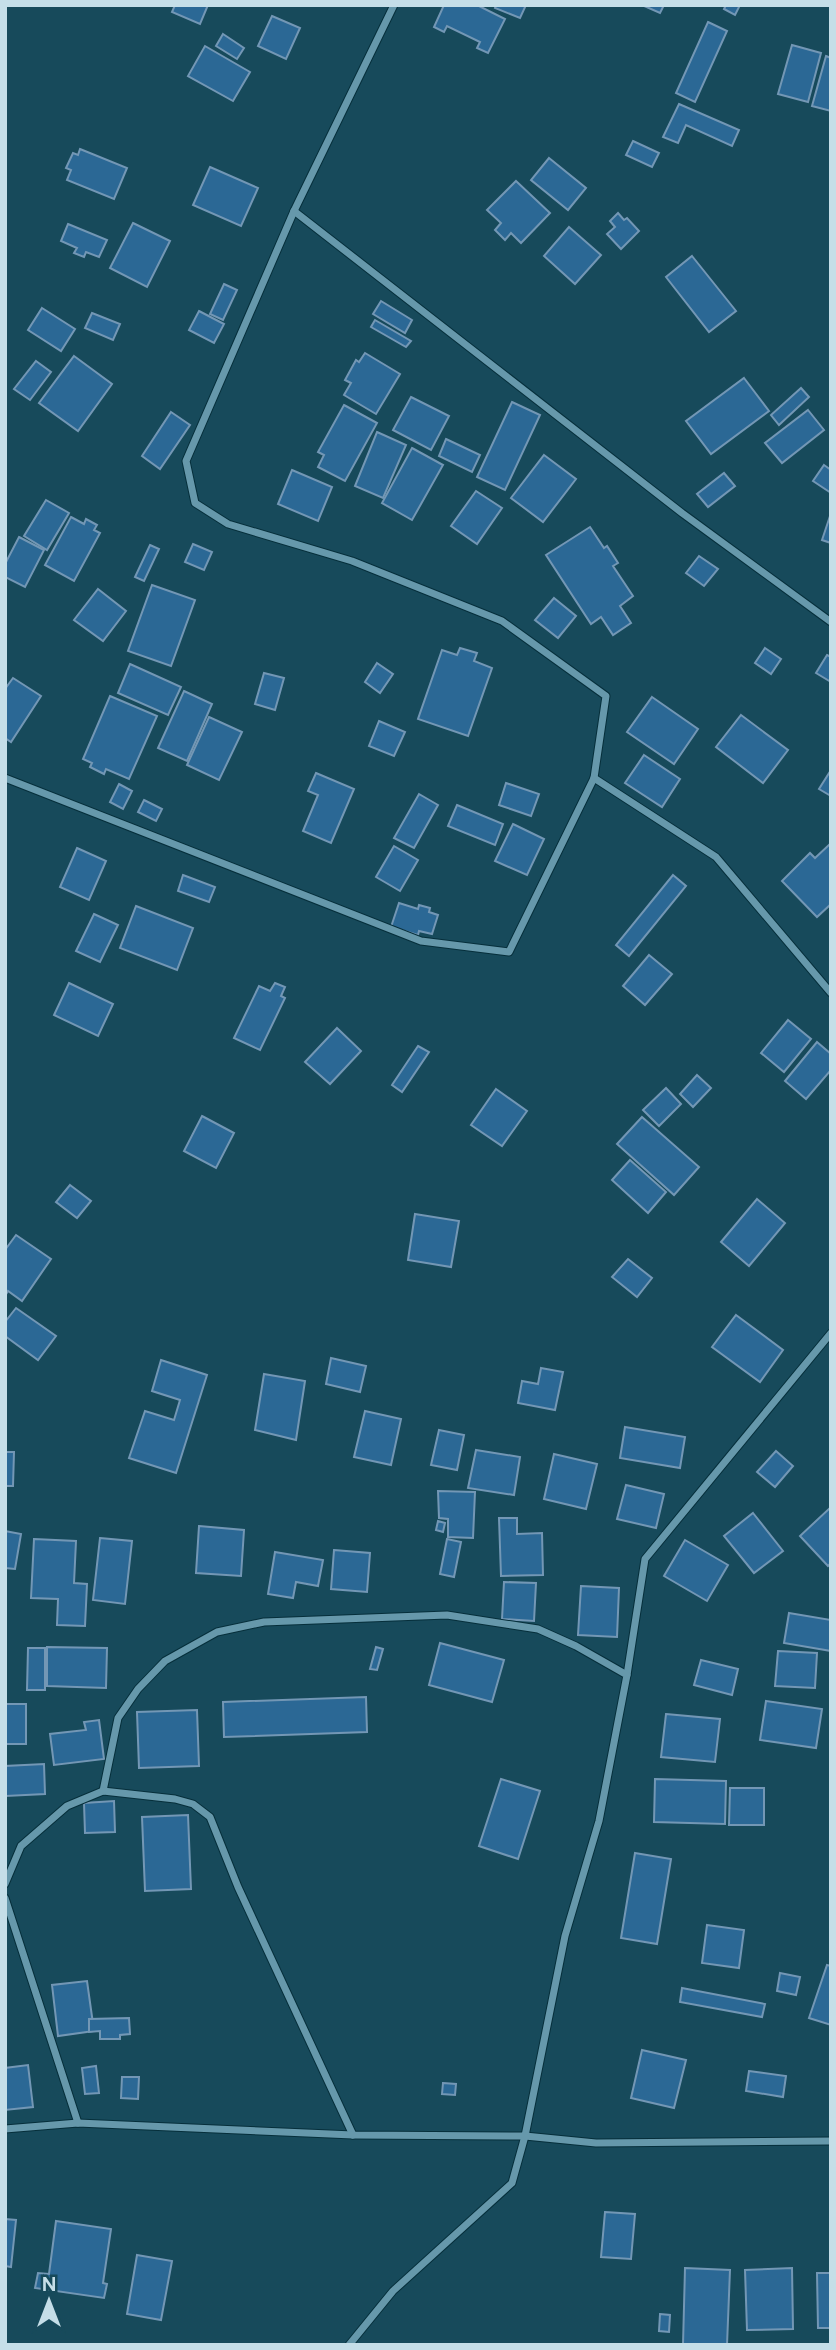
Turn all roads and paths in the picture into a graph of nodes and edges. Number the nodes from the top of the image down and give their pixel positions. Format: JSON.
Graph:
{"nodes":[{"id":1,"x":394,"y":5,"type":"edge"},
{"id":2,"x":294,"y":211,"type":"junction"},
{"id":3,"x":831,"y":622,"type":"edge"},
{"id":4,"x":5,"y":778,"type":"edge"},
{"id":5,"x":594,"y":778,"type":"junction"},
{"id":6,"x":831,"y":993,"type":"edge"},
{"id":7,"x":831,"y":1333,"type":"edge"},
{"id":8,"x":627,"y":1675,"type":"junction"},
{"id":9,"x":103,"y":1791,"type":"junction"},
{"id":10,"x":5,"y":1884,"type":"edge"},
{"id":11,"x":5,"y":1898,"type":"edge"},
{"id":12,"x":78,"y":2123,"type":"junction"},
{"id":13,"x":5,"y":2129,"type":"edge"},
{"id":14,"x":353,"y":2135,"type":"junction"},
{"id":15,"x":525,"y":2136,"type":"junction"},
{"id":16,"x":831,"y":2141,"type":"edge"},
{"id":17,"x":349,"y":2345,"type":"edge"}],
"edges":[{"from":1,"to":2,"type":"street"},
{"from":2,"to":3,"type":"street"},
{"from":2,"to":5,"type":"street"},
{"from":4,"to":5,"type":"street"},
{"from":5,"to":6,"type":"street"},
{"from":7,"to":8,"type":"street"},
{"from":8,"to":9,"type":"street"},
{"from":8,"to":15,"type":"street"},
{"from":9,"to":10,"type":"street"},
{"from":9,"to":14,"type":"street"},
{"from":11,"to":12,"type":"street"},
{"from":12,"to":13,"type":"street"},
{"from":12,"to":14,"type":"street"},
{"from":14,"to":15,"type":"street"},
{"from":15,"to":16,"type":"street"},
{"from":15,"to":17,"type":"street"}]}
